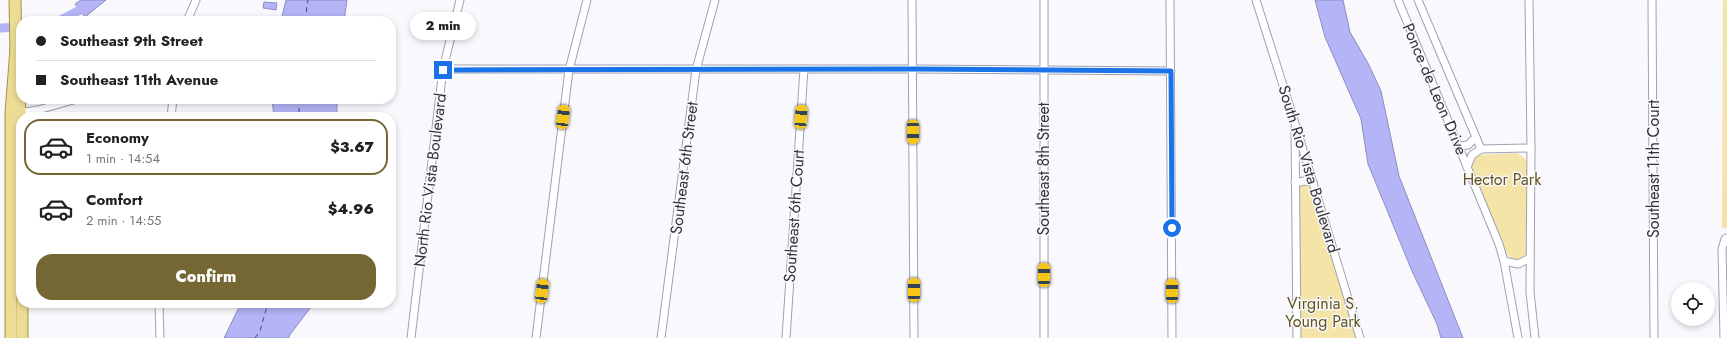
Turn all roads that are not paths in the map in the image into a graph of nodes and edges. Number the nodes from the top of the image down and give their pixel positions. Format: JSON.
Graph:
{"nodes":[{"id":1,"x":196,"y":0,"type":"edge"},
{"id":2,"x":460,"y":0,"type":"edge"},
{"id":3,"x":587,"y":0,"type":"edge"},
{"id":4,"x":715,"y":0,"type":"edge"},
{"id":5,"x":912,"y":0,"type":"edge"},
{"id":6,"x":1044,"y":0,"type":"edge"},
{"id":7,"x":1170,"y":0,"type":"edge"},
{"id":8,"x":1256,"y":0,"type":"edge"},
{"id":9,"x":1398,"y":0,"type":"edge"},
{"id":10,"x":1418,"y":0,"type":"edge"},
{"id":11,"x":1529,"y":0,"type":"edge"},
{"id":12,"x":1652,"y":0,"type":"edge"},
{"id":13,"x":15,"y":5,"type":"edge"},
{"id":14,"x":189,"y":16,"type":"edge"},
{"id":15,"x":804,"y":69,"type":"junction"},
{"id":16,"x":913,"y":69,"type":"junction"},
{"id":17,"x":443,"y":70,"type":"junction"},
{"id":18,"x":569,"y":70,"type":"junction"},
{"id":19,"x":696,"y":70,"type":"junction"},
{"id":20,"x":1043,"y":70,"type":"junction"},
{"id":21,"x":1171,"y":71,"type":"junction"},
{"id":22,"x":59,"y":104,"type":"edge"},
{"id":23,"x":23,"y":112,"type":"edge"},
{"id":24,"x":16,"y":113,"type":"joint"},
{"id":25,"x":1294,"y":120,"type":"junction"},
{"id":26,"x":1476,"y":137,"type":"junction"},
{"id":27,"x":1459,"y":146,"type":"junction"},
{"id":28,"x":1531,"y":148,"type":"junction"},
{"id":29,"x":1481,"y":149,"type":"junction"},
{"id":30,"x":1467,"y":167,"type":"junction"},
{"id":31,"x":1313,"y":182,"type":"junction"},
{"id":32,"x":1295,"y":183,"type":"junction"},
{"id":33,"x":1726,"y":239,"type":"edge"},
{"id":34,"x":1530,"y":258,"type":"junction"},
{"id":35,"x":1504,"y":261,"type":"junction"},
{"id":36,"x":22,"y":308,"type":"edge"},
{"id":37,"x":159,"y":308,"type":"edge"},
{"id":38,"x":11,"y":338,"type":"edge"},
{"id":39,"x":22,"y":338,"type":"edge"},
{"id":40,"x":160,"y":338,"type":"edge"},
{"id":41,"x":411,"y":338,"type":"edge"},
{"id":42,"x":536,"y":338,"type":"edge"},
{"id":43,"x":662,"y":338,"type":"edge"},
{"id":44,"x":786,"y":338,"type":"edge"},
{"id":45,"x":914,"y":338,"type":"edge"},
{"id":46,"x":1044,"y":338,"type":"edge"},
{"id":47,"x":1172,"y":338,"type":"edge"},
{"id":48,"x":1297,"y":338,"type":"edge"},
{"id":49,"x":1360,"y":338,"type":"edge"},
{"id":50,"x":1518,"y":338,"type":"edge"},
{"id":51,"x":1535,"y":338,"type":"edge"},
{"id":52,"x":1654,"y":338,"type":"edge"},
{"id":53,"x":1724,"y":338,"type":"edge"}],
"edges":[{"from":1,"to":14,"type":"street"},
{"from":2,"to":17,"type":"street","name":"North Rio Vista Boulevard"},
{"from":3,"to":18,"type":"street"},
{"from":4,"to":19,"type":"street","name":"Southeast 6th Street"},
{"from":5,"to":16,"type":"street"},
{"from":6,"to":20,"type":"street","name":"Southeast 8th Street"},
{"from":7,"to":21,"type":"street"},
{"from":8,"to":25,"type":"street","name":"South Rio Vista Boulevard"},
{"from":9,"to":27,"type":"street","name":"Ponce de Leon Drive"},
{"from":10,"to":26,"type":"street","name":"Ponce de Leon Drive"},
{"from":11,"to":28,"type":"street"},
{"from":12,"to":52,"type":"street","name":"Southeast 11th Court"},
{"from":13,"to":24,"type":"main road"},
{"from":15,"to":16,"type":"street"},
{"from":15,"to":19,"type":"street"},
{"from":15,"to":44,"type":"street","name":"Southeast 6th Court"},
{"from":16,"to":20,"type":"street"},
{"from":16,"to":45,"type":"street"},
{"from":17,"to":18,"type":"street"},
{"from":17,"to":41,"type":"street","name":"North Rio Vista Boulevard"},
{"from":18,"to":19,"type":"street"},
{"from":18,"to":42,"type":"street"},
{"from":19,"to":43,"type":"street","name":"Southeast 6th Street"},
{"from":20,"to":21,"type":"street"},
{"from":20,"to":46,"type":"street","name":"Southeast 8th Street"},
{"from":21,"to":47,"type":"street"},
{"from":22,"to":23,"type":"street"},
{"from":24,"to":38,"type":"main road"},
{"from":25,"to":31,"type":"street","name":"South Rio Vista Boulevard"},
{"from":25,"to":32,"type":"street"},
{"from":26,"to":27,"type":"street"},
{"from":26,"to":29,"type":"street","name":"Ponce de Leon Drive"},
{"from":27,"to":30,"type":"street","name":"Ponce de Leon Drive"},
{"from":28,"to":29,"type":"street"},
{"from":28,"to":34,"type":"street"},
{"from":29,"to":30,"type":"street"},
{"from":30,"to":35,"type":"street","name":"Ponce de Leon Drive"},
{"from":31,"to":32,"type":"street"},
{"from":31,"to":49,"type":"street","name":"South Rio Vista Boulevard"},
{"from":32,"to":48,"type":"street"},
{"from":33,"to":53,"type":"street"},
{"from":34,"to":35,"type":"street"},
{"from":34,"to":51,"type":"street"},
{"from":35,"to":50,"type":"street","name":"Ponce de Leon Drive"},
{"from":36,"to":39,"type":"main road"},
{"from":37,"to":40,"type":"street"}]}
